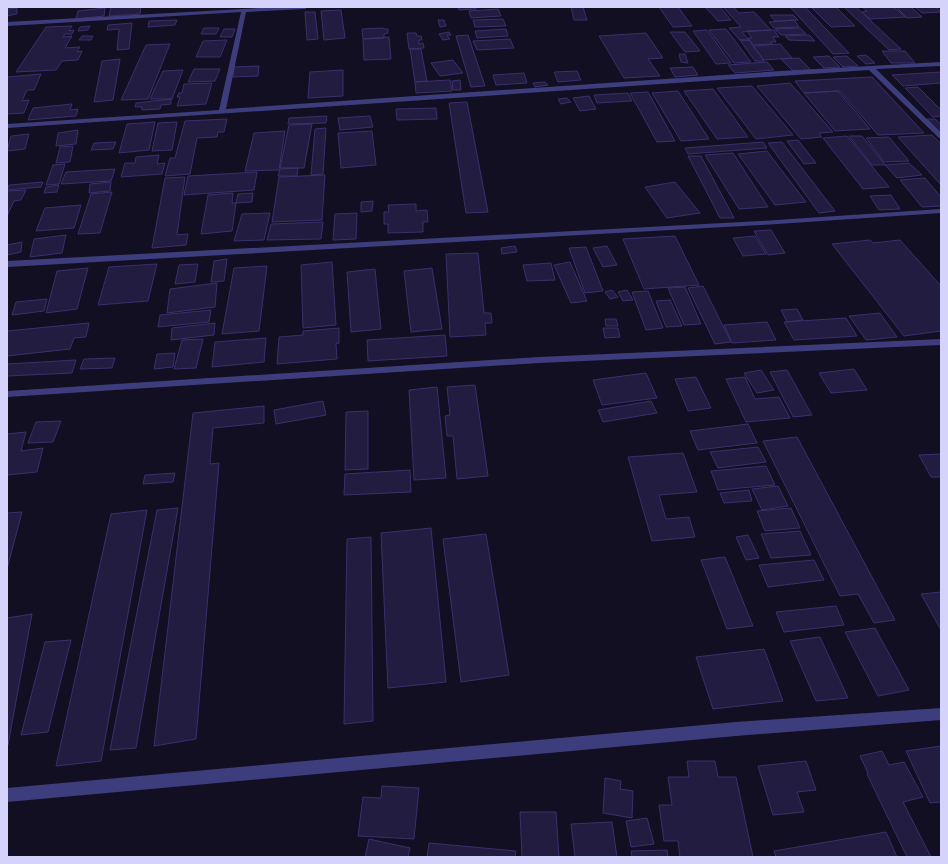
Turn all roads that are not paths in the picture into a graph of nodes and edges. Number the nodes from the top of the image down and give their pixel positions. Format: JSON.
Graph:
{"nodes":[{"id":1,"x":305,"y":7,"type":"edge"},
{"id":2,"x":244,"y":10,"type":"junction"},
{"id":3,"x":7,"y":24,"type":"edge"},
{"id":4,"x":941,"y":64,"type":"edge"},
{"id":5,"x":871,"y":68,"type":"junction"},
{"id":6,"x":222,"y":111,"type":"junction"},
{"id":7,"x":7,"y":126,"type":"edge"},
{"id":8,"x":941,"y":137,"type":"edge"},
{"id":9,"x":941,"y":211,"type":"edge"},
{"id":10,"x":7,"y":264,"type":"edge"},
{"id":11,"x":941,"y":342,"type":"edge"},
{"id":12,"x":7,"y":394,"type":"edge"},
{"id":13,"x":941,"y":714,"type":"edge"},
{"id":14,"x":7,"y":795,"type":"edge"}],
"edges":[{"from":1,"to":2,"type":"street"},
{"from":2,"to":3,"type":"street"},
{"from":2,"to":6,"type":"street"},
{"from":4,"to":5,"type":"street"},
{"from":5,"to":6,"type":"street"},
{"from":5,"to":8,"type":"street"},
{"from":6,"to":7,"type":"street"},
{"from":9,"to":10,"type":"street"},
{"from":11,"to":12,"type":"street"},
{"from":13,"to":14,"type":"street"}]}
